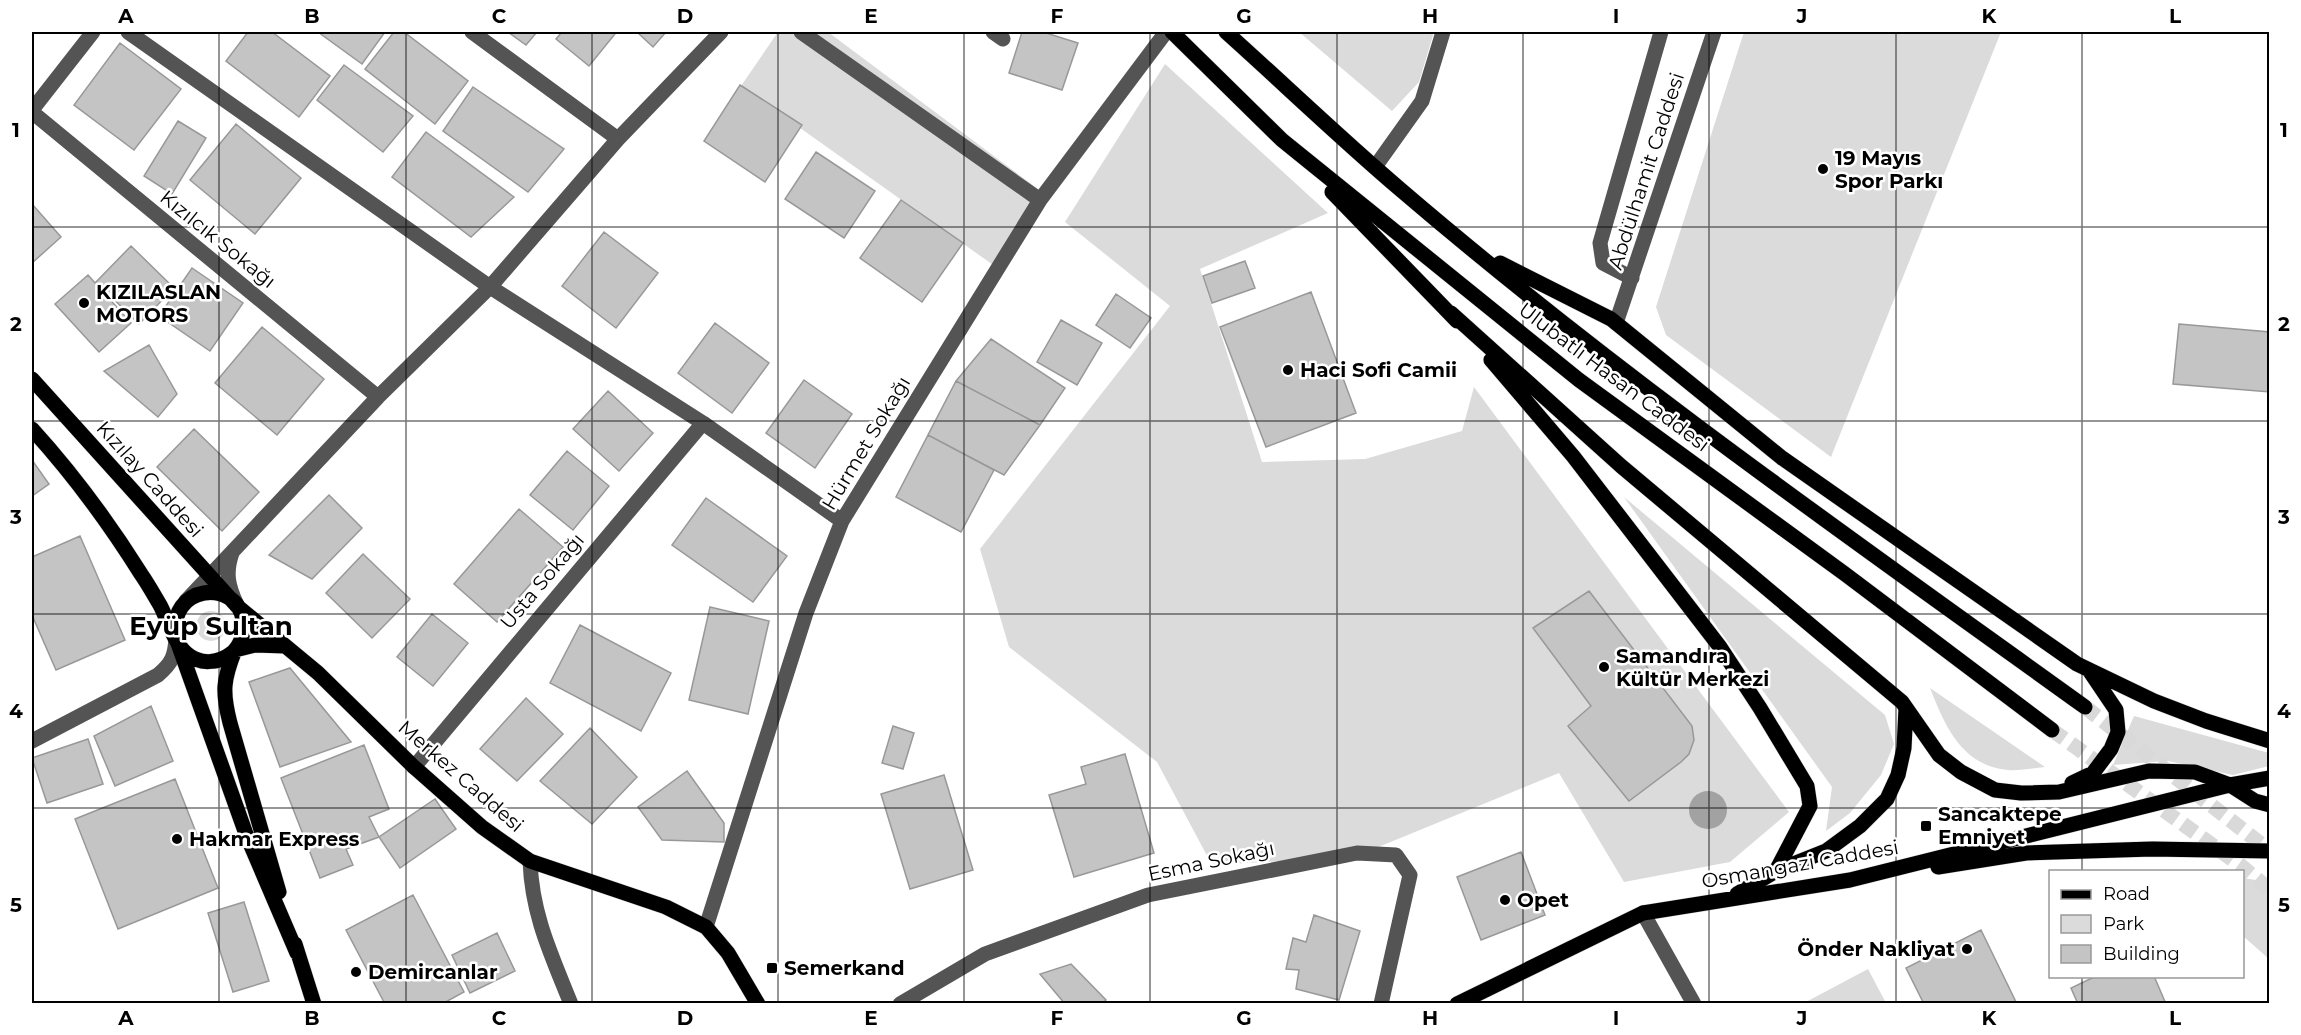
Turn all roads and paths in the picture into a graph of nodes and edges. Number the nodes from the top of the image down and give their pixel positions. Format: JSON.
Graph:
{"nodes":[{"id":1,"x":93,"y":32,"type":"edge"},
{"id":2,"x":128,"y":32,"type":"edge"},
{"id":3,"x":472,"y":32,"type":"edge"},
{"id":4,"x":721,"y":32,"type":"edge"},
{"id":5,"x":801,"y":32,"type":"edge"},
{"id":6,"x":1166,"y":32,"type":"edge"},
{"id":7,"x":1172,"y":32,"type":"edge"},
{"id":8,"x":1226,"y":32,"type":"edge"},
{"id":9,"x":1443,"y":32,"type":"edge"},
{"id":10,"x":1661,"y":32,"type":"edge"},
{"id":11,"x":1714,"y":32,"type":"edge"},
{"id":12,"x":32,"y":111,"type":"edge"},
{"id":13,"x":618,"y":139,"type":"junction"},
{"id":14,"x":1282,"y":140,"type":"junction"},
{"id":15,"x":1376,"y":167,"type":"junction"},
{"id":16,"x":1040,"y":200,"type":"junction"},
{"id":17,"x":1474,"y":250,"type":"junction"},
{"id":18,"x":1632,"y":278,"type":"junction"},
{"id":19,"x":490,"y":287,"type":"junction"},
{"id":20,"x":1451,"y":314,"type":"junction"},
{"id":21,"x":1616,"y":323,"type":"junction"},
{"id":22,"x":32,"y":379,"type":"edge"},
{"id":23,"x":378,"y":397,"type":"junction"},
{"id":24,"x":703,"y":423,"type":"junction"},
{"id":25,"x":32,"y":429,"type":"edge"},
{"id":26,"x":842,"y":521,"type":"junction"},
{"id":27,"x":235,"y":548,"type":"junction"},
{"id":28,"x":208,"y":575,"type":"junction"},
{"id":29,"x":186,"y":601,"type":"junction"},
{"id":30,"x":237,"y":606,"type":"junction"},
{"id":31,"x":176,"y":638,"type":"junction"},
{"id":32,"x":285,"y":646,"type":"junction"},
{"id":33,"x":235,"y":650,"type":"junction"},
{"id":34,"x":2088,"y":669,"type":"junction"},
{"id":35,"x":2085,"y":707,"type":"tunnel mouth"},
{"id":36,"x":1906,"y":708,"type":"junction"},
{"id":37,"x":2052,"y":730,"type":"tunnel mouth"},
{"id":38,"x":32,"y":741,"type":"edge"},
{"id":39,"x":2270,"y":741,"type":"edge"},
{"id":40,"x":414,"y":767,"type":"junction"},
{"id":41,"x":2270,"y":778,"type":"edge"},
{"id":42,"x":2230,"y":785,"type":"junction"},
{"id":43,"x":2054,"y":792,"type":"junction"},
{"id":44,"x":2270,"y":805,"type":"edge"},
{"id":45,"x":2266,"y":852,"type":"edge"},
{"id":46,"x":530,"y":861,"type":"junction"},
{"id":47,"x":1776,"y":871,"type":"junction"},
{"id":48,"x":1850,"y":880,"type":"junction"},
{"id":49,"x":1729,"y":899,"type":"junction"},
{"id":50,"x":1643,"y":913,"type":"junction"},
{"id":51,"x":706,"y":927,"type":"junction"},
{"id":52,"x":297,"y":953,"type":"junction"},
{"id":53,"x":314,"y":1004,"type":"edge"},
{"id":54,"x":571,"y":1004,"type":"edge"},
{"id":55,"x":758,"y":1004,"type":"edge"},
{"id":56,"x":900,"y":1004,"type":"edge"},
{"id":57,"x":1381,"y":1004,"type":"edge"},
{"id":58,"x":1457,"y":1004,"type":"edge"},
{"id":59,"x":1694,"y":1004,"type":"edge"}],
"edges":[{"from":1,"to":12,"type":"street"},
{"from":2,"to":19,"type":"street"},
{"from":3,"to":13,"type":"street"},
{"from":4,"to":13,"type":"street"},
{"from":5,"to":16,"type":"street"},
{"from":6,"to":16,"type":"street","name":"Hürmet Sokağı"},
{"from":7,"to":14,"type":"main road","name":"Ulubatlı Hasan Caddesi"},
{"from":8,"to":15,"type":"main road","name":"Ulubatlı Hasan Caddesi"},
{"from":9,"to":15,"type":"street"},
{"from":10,"to":18,"type":"street"},
{"from":11,"to":18,"type":"street","name":"Abdülhamit Caddesi"},
{"from":12,"to":23,"type":"street","name":"Kızılcık Sokağı"},
{"from":13,"to":19,"type":"street"},
{"from":14,"to":20,"type":"main road"},
{"from":14,"to":37,"type":"main road","name":"Ulubatlı Hasan Caddesi"},
{"from":15,"to":17,"type":"main road","name":"Ulubatlı Hasan Caddesi"},
{"from":16,"to":26,"type":"street","name":"Hürmet Sokağı"},
{"from":17,"to":21,"type":"main road"},
{"from":17,"to":35,"type":"main road","name":"Ulubatlı Hasan Caddesi"},
{"from":18,"to":21,"type":"street","name":"Abdülhamit Caddesi"},
{"from":19,"to":23,"type":"street"},
{"from":19,"to":24,"type":"street"},
{"from":20,"to":36,"type":"main road"},
{"from":20,"to":47,"type":"main road"},
{"from":21,"to":34,"type":"main road"},
{"from":22,"to":28,"type":"main road","name":"Kızılay Caddesi"},
{"from":23,"to":27,"type":"street"},
{"from":24,"to":26,"type":"street"},
{"from":24,"to":40,"type":"street","name":"Usta Sokağı"},
{"from":25,"to":31,"type":"main road"},
{"from":26,"to":51,"type":"street","name":"Hürmet Sokağı"},
{"from":27,"to":28,"type":"street"},
{"from":27,"to":30,"type":"street"},
{"from":28,"to":29,"type":"street"},
{"from":28,"to":30,"type":"main road","name":"Kızılay Caddesi"},
{"from":29,"to":30,"type":"main road"},
{"from":29,"to":31,"type":"main road"},
{"from":30,"to":32,"type":"main road","name":"Merkez Caddesi"},
{"from":30,"to":33,"type":"main road"},
{"from":31,"to":33,"type":"main road"},
{"from":31,"to":38,"type":"street"},
{"from":31,"to":52,"type":"main road"},
{"from":32,"to":33,"type":"main road"},
{"from":32,"to":40,"type":"main road","name":"Merkez Caddesi"},
{"from":33,"to":52,"type":"main road"},
{"from":34,"to":39,"type":"main road"},
{"from":34,"to":43,"type":"main road"},
{"from":36,"to":43,"type":"main road"},
{"from":36,"to":47,"type":"main road"},
{"from":40,"to":46,"type":"main road","name":"Merkez Caddesi"},
{"from":41,"to":42,"type":"main road","name":"Osmangazi Caddesi"},
{"from":42,"to":43,"type":"main road"},
{"from":42,"to":44,"type":"main road"},
{"from":42,"to":48,"type":"main road","name":"Osmangazi Caddesi"},
{"from":45,"to":48,"type":"main road"},
{"from":46,"to":51,"type":"main road","name":"Merkez Caddesi"},
{"from":46,"to":54,"type":"street"},
{"from":47,"to":49,"type":"main road"},
{"from":48,"to":49,"type":"main road","name":"Osmangazi Caddesi"},
{"from":49,"to":50,"type":"main road","name":"Osmangazi Caddesi"},
{"from":50,"to":58,"type":"main road","name":"Osmangazi Caddesi"},
{"from":50,"to":59,"type":"street"},
{"from":51,"to":55,"type":"main road","name":"Merkez Caddesi"},
{"from":52,"to":53,"type":"main road"},
{"from":56,"to":57,"type":"street","name":"Esma Sokağı"}]}
